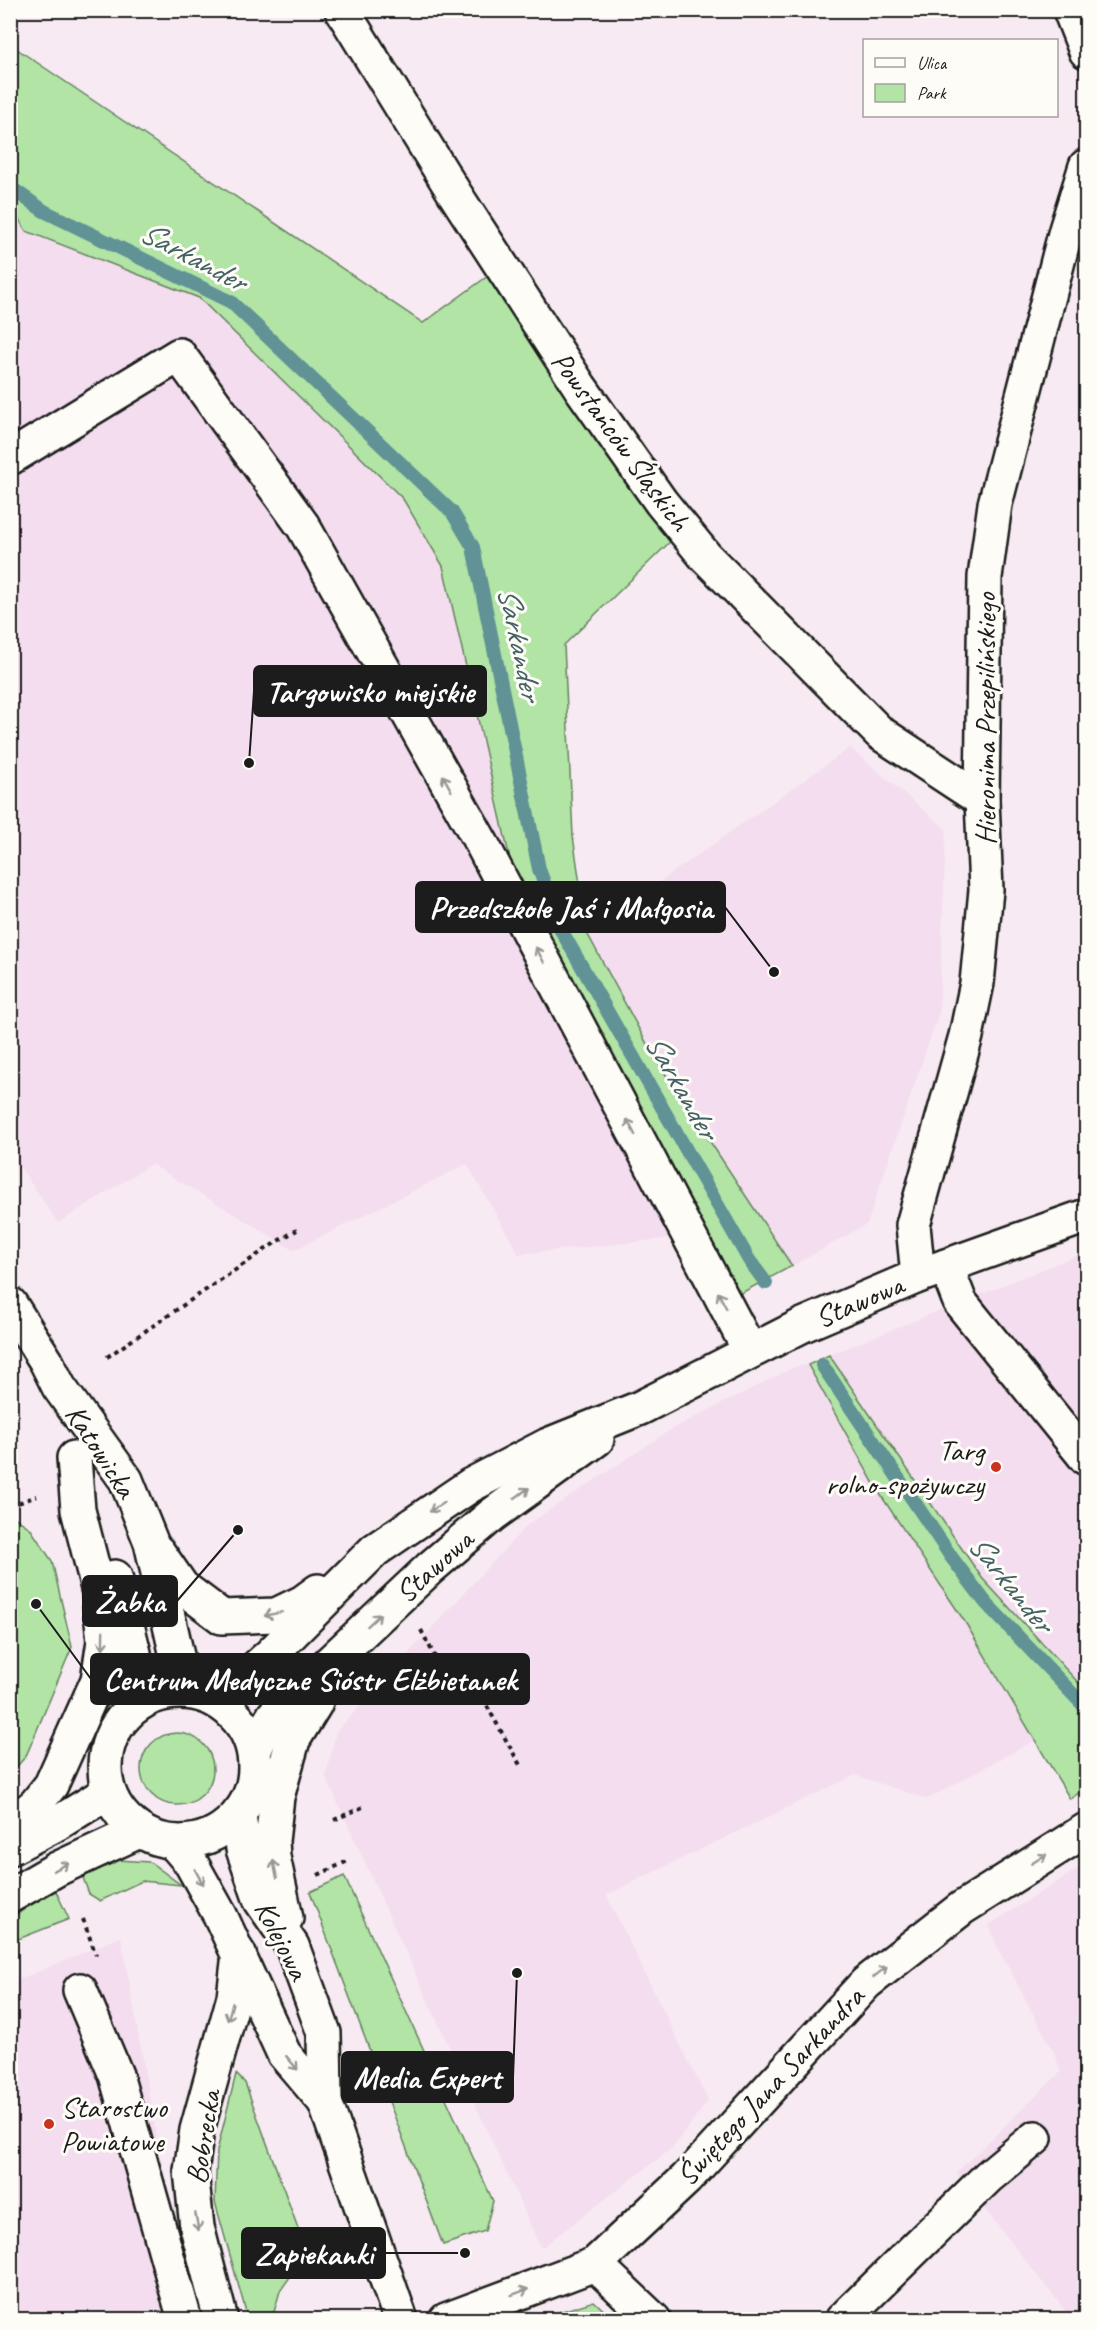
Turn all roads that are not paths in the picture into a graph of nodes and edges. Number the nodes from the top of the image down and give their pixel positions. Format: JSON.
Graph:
{"nodes":[{"id":1,"x":342,"y":10,"type":"edge"},
{"id":2,"x":1070,"y":10,"type":"edge"},
{"id":3,"x":1086,"y":51,"type":"edge"},
{"id":4,"x":1086,"y":166,"type":"edge"},
{"id":5,"x":10,"y":458,"type":"edge"},
{"id":6,"x":982,"y":800,"type":"junction"},
{"id":7,"x":1086,"y":1216,"type":"edge"},
{"id":8,"x":932,"y":1271,"type":"junction"},
{"id":9,"x":10,"y":1304,"type":"edge"},
{"id":10,"x":750,"y":1351,"type":"junction"},
{"id":11,"x":59,"y":1388,"type":"junction"},
{"id":12,"x":640,"y":1408,"type":"junction"},
{"id":13,"x":74,"y":1458,"type":"junction"},
{"id":14,"x":1086,"y":1458,"type":"edge"},
{"id":15,"x":151,"y":1542,"type":"junction"},
{"id":16,"x":375,"y":1550,"type":"junction"},
{"id":17,"x":331,"y":1660,"type":"junction"},
{"id":18,"x":185,"y":1691,"type":"junction"},
{"id":19,"x":141,"y":1701,"type":"junction"},
{"id":20,"x":219,"y":1701,"type":"junction"},
{"id":21,"x":254,"y":1752,"type":"junction"},
{"id":22,"x":108,"y":1792,"type":"junction"},
{"id":23,"x":239,"y":1813,"type":"junction"},
{"id":24,"x":10,"y":1826,"type":"edge"},
{"id":25,"x":1086,"y":1830,"type":"edge"},
{"id":26,"x":139,"y":1831,"type":"junction"},
{"id":27,"x":173,"y":1842,"type":"junction"},
{"id":28,"x":10,"y":1848,"type":"edge"},
{"id":29,"x":10,"y":1896,"type":"edge"},
{"id":30,"x":292,"y":1946,"type":"junction"},
{"id":31,"x":239,"y":1954,"type":"junction"},
{"id":32,"x":80,"y":1990,"type":"dead end"},
{"id":33,"x":325,"y":2102,"type":"junction"},
{"id":34,"x":1035,"y":2138,"type":"dead end"},
{"id":35,"x":595,"y":2264,"type":"junction"},
{"id":36,"x":185,"y":2319,"type":"edge"},
{"id":37,"x":221,"y":2319,"type":"edge"},
{"id":38,"x":401,"y":2319,"type":"edge"},
{"id":39,"x":446,"y":2319,"type":"edge"},
{"id":40,"x":654,"y":2319,"type":"edge"},
{"id":41,"x":842,"y":2319,"type":"edge"}],
"edges":[{"from":1,"to":6,"type":"street","name":"Powstańców Śląskich"},
{"from":2,"to":3,"type":"street"},
{"from":4,"to":6,"type":"street","name":"Hieronima Przepilińskiego"},
{"from":10,"to":5,"type":"street","one_way":true},
{"from":6,"to":8,"type":"street","name":"Hieronima Przepilińskiego"},
{"from":7,"to":8,"type":"street","name":"Stawowa"},
{"from":8,"to":10,"type":"street","name":"Stawowa"},
{"from":8,"to":14,"type":"street","name":"Hieronima Przepilińskiego"},
{"from":9,"to":11,"type":"street","name":"Katowicka"},
{"from":10,"to":12,"type":"street","name":"Stawowa"},
{"from":11,"to":13,"type":"street","name":"Katowicka"},
{"from":11,"to":15,"type":"street","name":"Katowicka"},
{"from":12,"to":16,"type":"street","name":"Stawowa","one_way":true},
{"from":17,"to":12,"type":"street","name":"Stawowa","one_way":true},
{"from":13,"to":19,"type":"street","name":"Katowicka"},
{"from":13,"to":24,"type":"street","one_way":true},
{"from":16,"to":15,"type":"street","one_way":true},
{"from":15,"to":18,"type":"street","name":"Katowicka"},
{"from":16,"to":20,"type":"street","name":"Stawowa"},
{"from":17,"to":21,"type":"street","name":"Stawowa"},
{"from":30,"to":17,"type":"street","one_way":true},
{"from":18,"to":19,"type":"street"},
{"from":18,"to":20,"type":"street"},
{"from":19,"to":22,"type":"street"},
{"from":20,"to":21,"type":"street"},
{"from":21,"to":23,"type":"street"},
{"from":22,"to":26,"type":"street"},
{"from":22,"to":28,"type":"street"},
{"from":23,"to":27,"type":"street"},
{"from":23,"to":30,"type":"street","name":"Kolejowa"},
{"from":35,"to":25,"type":"street","name":"Świętego Jana Sarkandra","one_way":true},
{"from":26,"to":27,"type":"street"},
{"from":29,"to":26,"type":"street","one_way":true},
{"from":27,"to":31,"type":"street","name":"Kolejowa","one_way":true},
{"from":30,"to":33,"type":"street","name":"Kolejowa"},
{"from":31,"to":33,"type":"street","name":"Kolejowa","one_way":true},
{"from":31,"to":37,"type":"street","name":"Bobrecka","one_way":true},
{"from":32,"to":36,"type":"street"},
{"from":33,"to":38,"type":"street","name":"Kolejowa"},
{"from":34,"to":41,"type":"street"},
{"from":39,"to":35,"type":"street","name":"Świętego Jana Sarkandra","one_way":true},
{"from":35,"to":40,"type":"street"}]}
